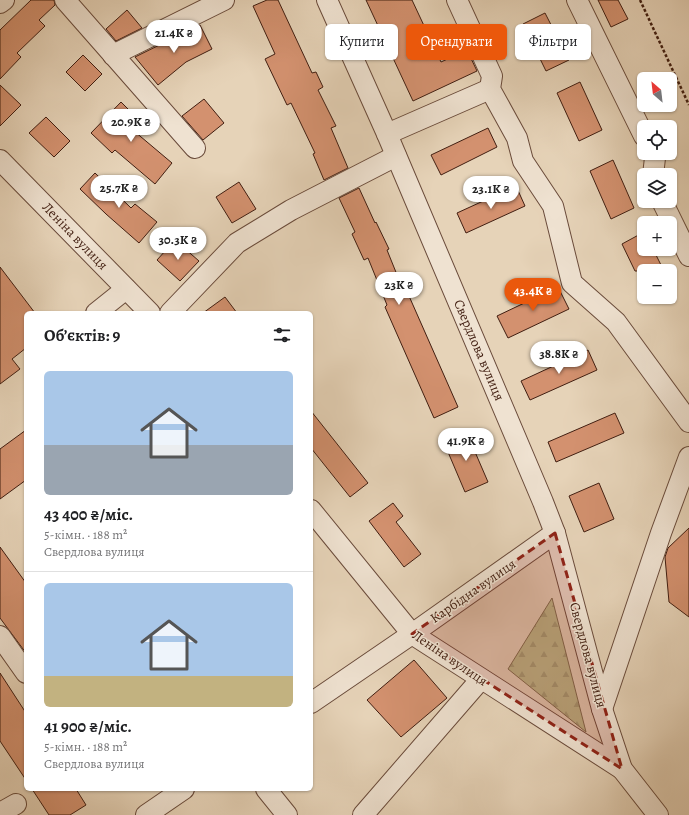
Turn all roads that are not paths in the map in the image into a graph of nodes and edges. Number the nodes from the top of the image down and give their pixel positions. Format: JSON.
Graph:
{"nodes":[{"id":1,"x":4,"y":0,"type":"edge"},
{"id":2,"x":65,"y":0,"type":"edge"},
{"id":3,"x":224,"y":0,"type":"edge"},
{"id":4,"x":327,"y":0,"type":"edge"},
{"id":5,"x":458,"y":0,"type":"edge"},
{"id":6,"x":577,"y":0,"type":"edge"},
{"id":7,"x":0,"y":3,"type":"edge"},
{"id":8,"x":113,"y":55,"type":"junction"},
{"id":9,"x":490,"y":89,"type":"junction"},
{"id":10,"x":637,"y":122,"type":"edge"},
{"id":11,"x":387,"y":134,"type":"junction"},
{"id":12,"x":195,"y":148,"type":"dead end"},
{"id":13,"x":396,"y":156,"type":"junction"},
{"id":14,"x":0,"y":160,"type":"edge"},
{"id":15,"x":665,"y":208,"type":"edge"},
{"id":16,"x":689,"y":256,"type":"edge"},
{"id":17,"x":126,"y":289,"type":"junction"},
{"id":18,"x":98,"y":311,"type":"edge"},
{"id":19,"x":148,"y":311,"type":"edge"},
{"id":20,"x":172,"y":311,"type":"edge"},
{"id":21,"x":689,"y":422,"type":"edge"},
{"id":22,"x":689,"y":457,"type":"edge"},
{"id":23,"x":313,"y":512,"type":"edge"},
{"id":24,"x":555,"y":533,"type":"junction"},
{"id":25,"x":412,"y":634,"type":"junction"},
{"id":26,"x":0,"y":636,"type":"edge"},
{"id":27,"x":24,"y":670,"type":"edge"},
{"id":28,"x":480,"y":679,"type":"junction"},
{"id":29,"x":313,"y":702,"type":"edge"},
{"id":30,"x":602,"y":709,"type":"junction"},
{"id":31,"x":622,"y":769,"type":"junction"},
{"id":32,"x":181,"y":791,"type":"edge"},
{"id":33,"x":268,"y":791,"type":"edge"},
{"id":34,"x":146,"y":815,"type":"edge"},
{"id":35,"x":287,"y":815,"type":"edge"},
{"id":36,"x":363,"y":815,"type":"edge"},
{"id":37,"x":658,"y":815,"type":"edge"}],
"edges":[{"from":1,"to":7,"type":"street"},
{"from":2,"to":8,"type":"street"},
{"from":3,"to":8,"type":"street"},
{"from":4,"to":11,"type":"street","name":"Свердлова вулиця"},
{"from":5,"to":9,"type":"street"},
{"from":6,"to":10,"type":"street"},
{"from":8,"to":12,"type":"street"},
{"from":9,"to":11,"type":"street"},
{"from":9,"to":21,"type":"street"},
{"from":11,"to":13,"type":"street","name":"Свердлова вулиця"},
{"from":13,"to":20,"type":"street"},
{"from":13,"to":24,"type":"street","name":"Свердлова вулиця"},
{"from":14,"to":17,"type":"street","name":"Леніна вулиця"},
{"from":15,"to":16,"type":"street"},
{"from":17,"to":18,"type":"street"},
{"from":17,"to":19,"type":"street","name":"Леніна вулиця"},
{"from":22,"to":30,"type":"street"},
{"from":23,"to":25,"type":"street","name":"Леніна вулиця"},
{"from":24,"to":25,"type":"street","name":"Карбідна вулиця"},
{"from":24,"to":30,"type":"street","name":"Свердлова вулиця"},
{"from":25,"to":28,"type":"street","name":"Леніна вулиця"},
{"from":25,"to":29,"type":"street","name":"Карбідна вулиця"},
{"from":26,"to":27,"type":"street"},
{"from":28,"to":31,"type":"street","name":"Леніна вулиця"},
{"from":28,"to":36,"type":"street"},
{"from":30,"to":31,"type":"street","name":"Свердлова вулиця"},
{"from":31,"to":37,"type":"street","name":"Свердлова вулиця"},
{"from":32,"to":34,"type":"street"},
{"from":33,"to":35,"type":"street"}]}
